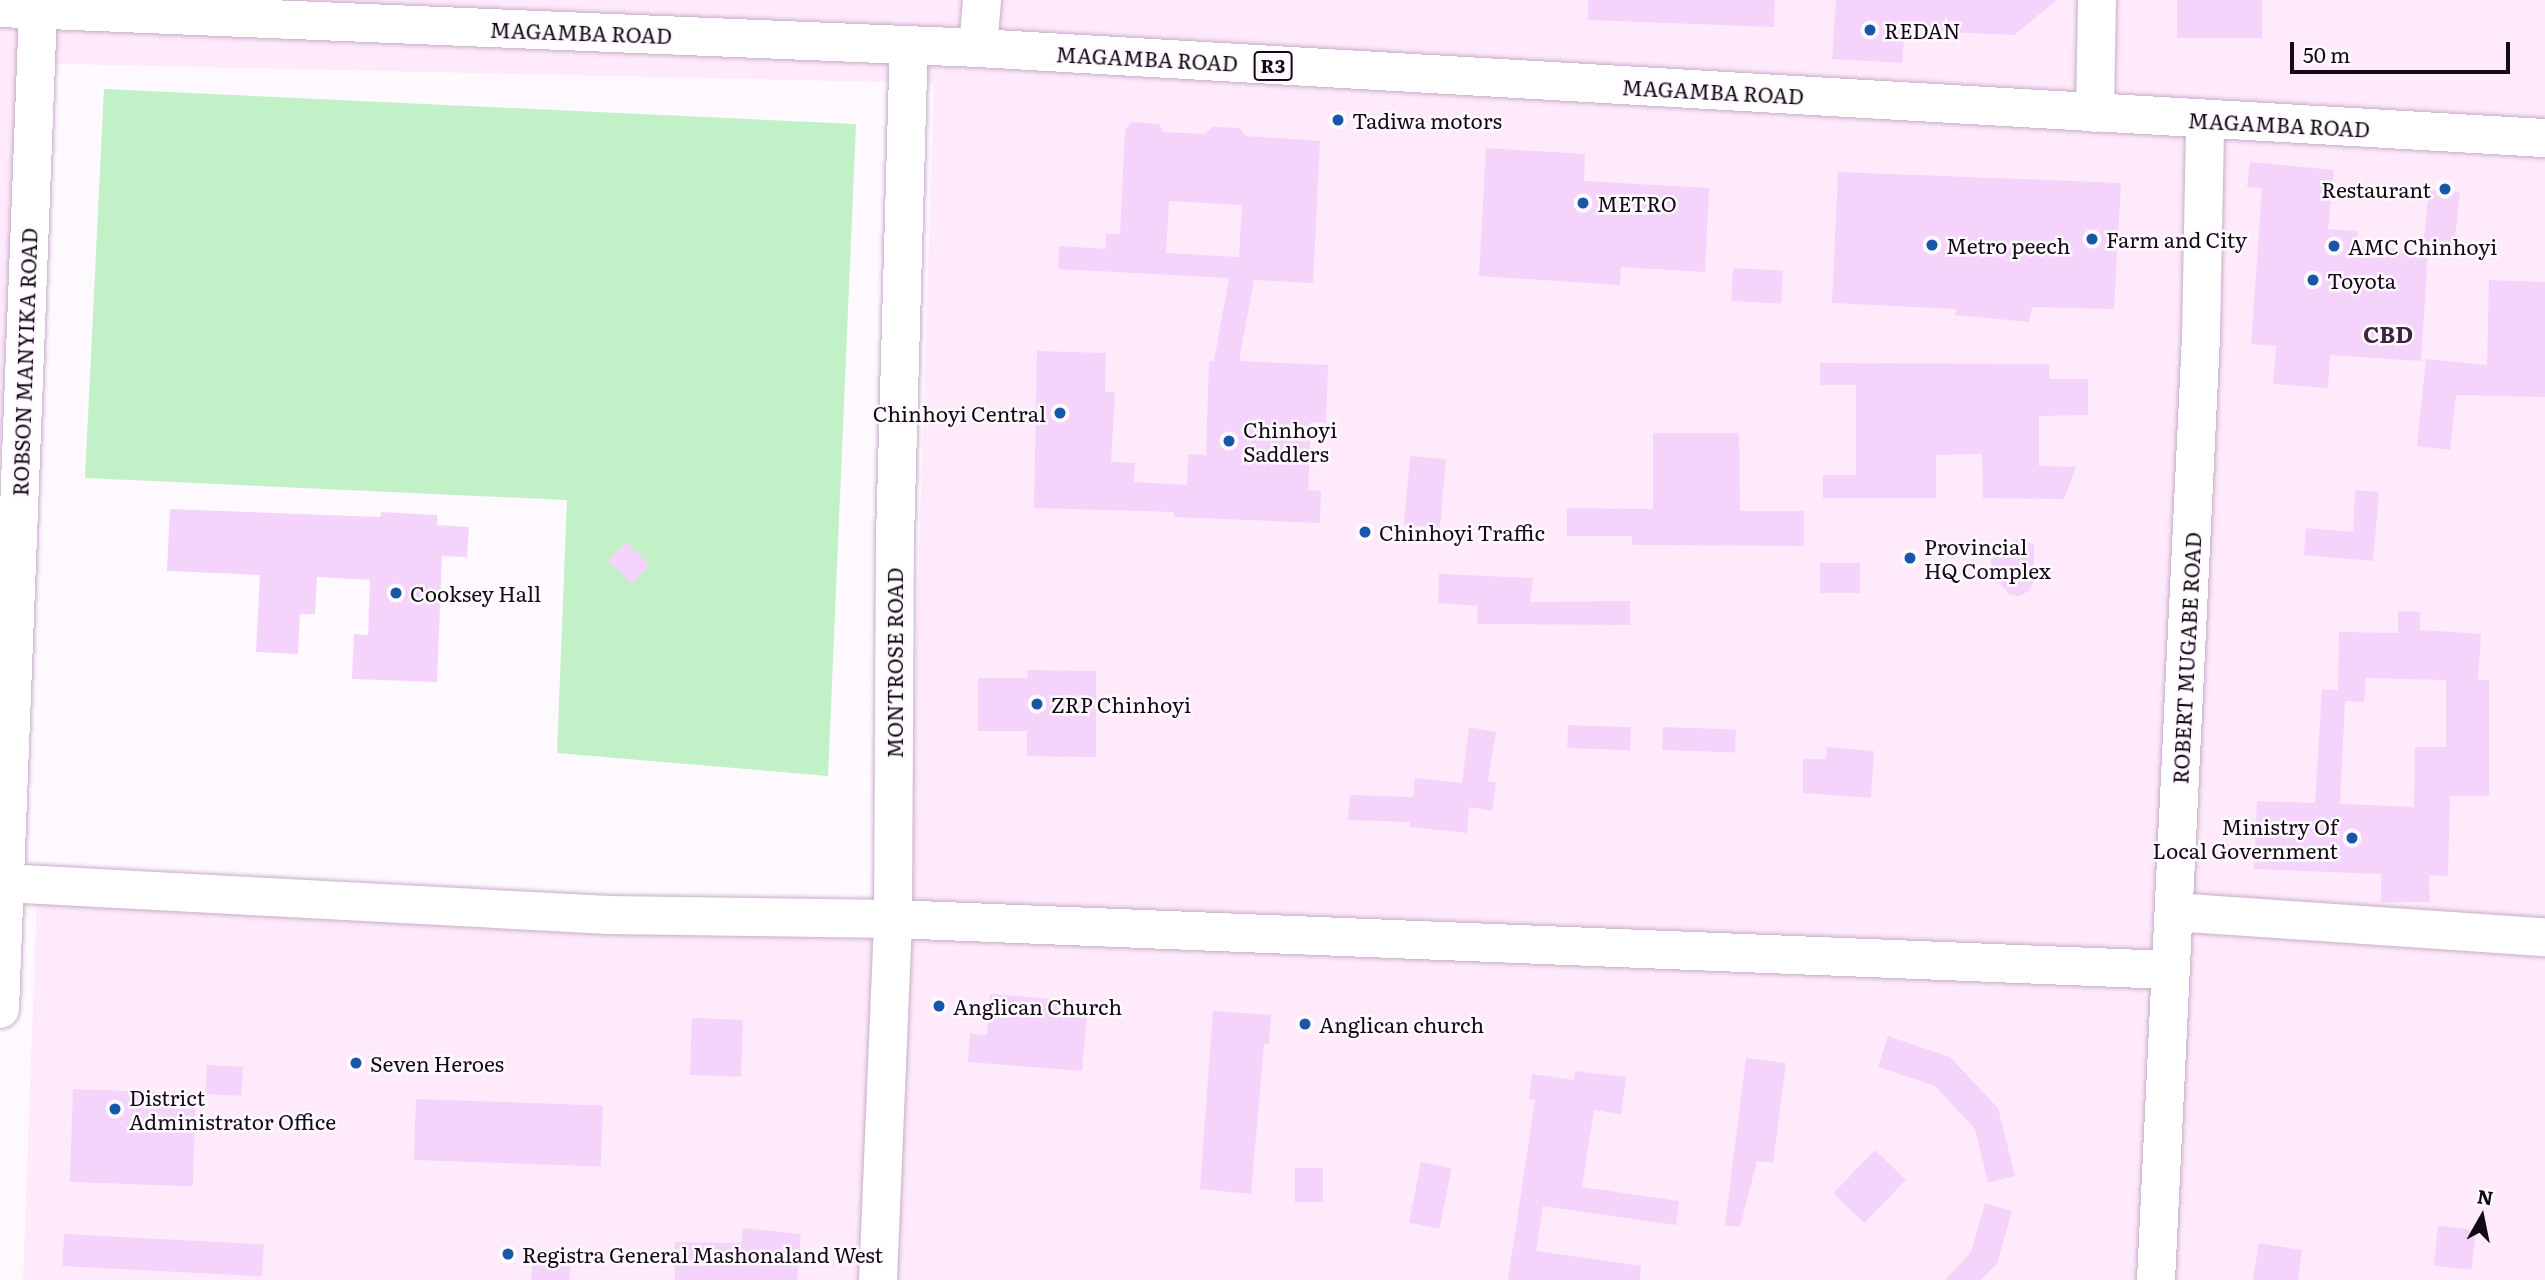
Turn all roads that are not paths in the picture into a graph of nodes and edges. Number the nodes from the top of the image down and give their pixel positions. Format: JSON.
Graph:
{"nodes":[{"id":1,"x":1,"y":0,"type":"edge"},
{"id":2,"x":982,"y":0,"type":"edge"},
{"id":3,"x":2097,"y":0,"type":"edge"},
{"id":4,"x":13,"y":9,"type":"edge"},
{"id":5,"x":909,"y":47,"type":"junction"},
{"id":6,"x":978,"y":48,"type":"junction"},
{"id":7,"x":2095,"y":113,"type":"junction"},
{"id":8,"x":2205,"y":120,"type":"junction"},
{"id":9,"x":2545,"y":138,"type":"edge"},
{"id":10,"x":2,"y":843,"type":"edge"},
{"id":11,"x":4,"y":883,"type":"junction"},
{"id":12,"x":2174,"y":912,"type":"junction"},
{"id":13,"x":893,"y":919,"type":"junction"},
{"id":14,"x":2545,"y":937,"type":"edge"},
{"id":15,"x":2169,"y":970,"type":"junction"},
{"id":16,"x":0,"y":1010,"type":"edge"},
{"id":17,"x":878,"y":1280,"type":"edge"},
{"id":18,"x":2155,"y":1280,"type":"edge"}],
"edges":[{"from":1,"to":4,"type":"main road","name":"ROBSON MANYIKA ROAD"},
{"from":2,"to":6,"type":"main road"},
{"from":3,"to":7,"type":"main road"},
{"from":4,"to":5,"type":"main road","name":"MAGAMBA ROAD","number":"R3"},
{"from":4,"to":10,"type":"main road","name":"ROBSON MANYIKA ROAD"},
{"from":5,"to":6,"type":"main road","name":"MAGAMBA ROAD","number":"R3"},
{"from":5,"to":13,"type":"main road","name":"MONTROSE ROAD"},
{"from":6,"to":7,"type":"main road","name":"MAGAMBA ROAD","number":"R3"},
{"from":7,"to":8,"type":"main road","name":"MAGAMBA ROAD","number":"R3"},
{"from":8,"to":9,"type":"main road","name":"MAGAMBA ROAD","number":"R3"},
{"from":8,"to":12,"type":"main road","name":"ROBERT MUGABE ROAD"},
{"from":10,"to":11,"type":"main road","name":"ROBSON MANYIKA ROAD"},
{"from":11,"to":13,"type":"main road"},
{"from":11,"to":16,"type":"main road","name":"ROBSON MANYIKA ROAD"},
{"from":12,"to":14,"type":"main road"},
{"from":12,"to":15,"type":"main road","name":"ROBERT MUGABE ROAD"},
{"from":13,"to":15,"type":"main road"},
{"from":13,"to":17,"type":"main road","name":"MONTROSE ROAD"},
{"from":15,"to":18,"type":"main road","name":"ROBERT MUGABE ROAD"}]}
